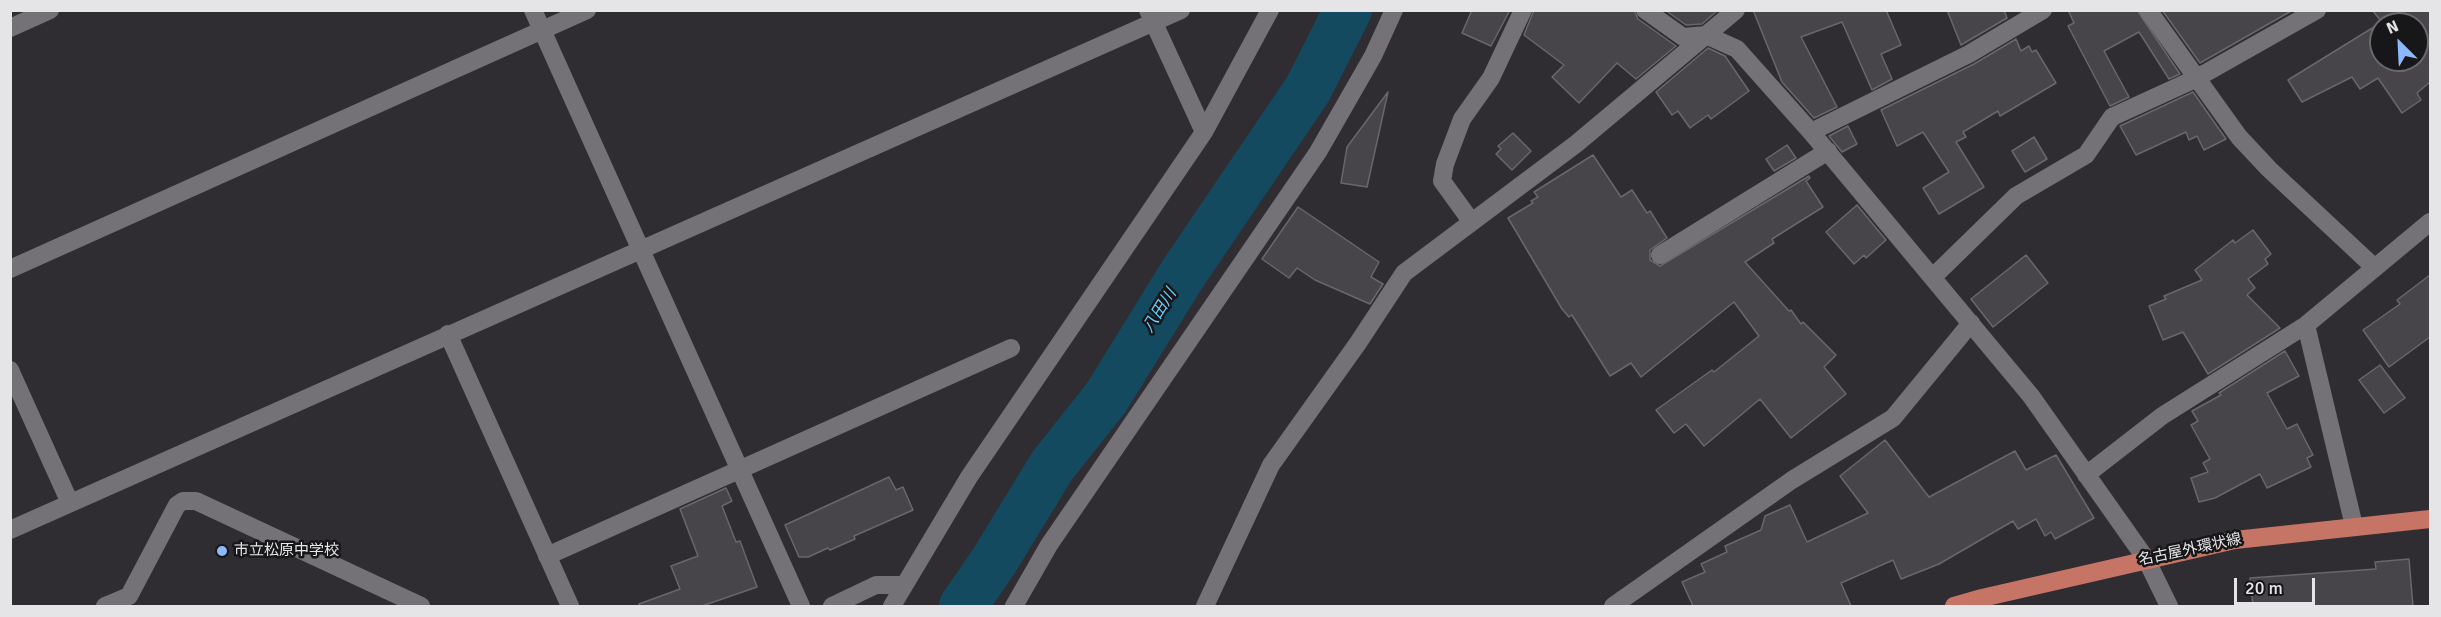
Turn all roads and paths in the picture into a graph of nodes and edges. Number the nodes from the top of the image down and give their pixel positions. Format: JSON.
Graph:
{"nodes":[{"id":1,"x":50,"y":10,"type":"edge"},
{"id":2,"x":533,"y":10,"type":"edge"},
{"id":3,"x":587,"y":10,"type":"edge"},
{"id":4,"x":1181,"y":10,"type":"edge"},
{"id":5,"x":1270,"y":10,"type":"edge"},
{"id":6,"x":1394,"y":10,"type":"edge"},
{"id":7,"x":1523,"y":10,"type":"edge"},
{"id":8,"x":1645,"y":10,"type":"edge"},
{"id":9,"x":1736,"y":10,"type":"edge"},
{"id":10,"x":2043,"y":10,"type":"edge"},
{"id":11,"x":2148,"y":10,"type":"edge"},
{"id":12,"x":2317,"y":10,"type":"edge"},
{"id":13,"x":1151,"y":16,"type":"edge"},
{"id":14,"x":10,"y":28,"type":"edge"},
{"id":15,"x":542,"y":30,"type":"junction"},
{"id":16,"x":1706,"y":34,"type":"junction"},
{"id":17,"x":2195,"y":79,"type":"junction"},
{"id":18,"x":1204,"y":132,"type":"junction"},
{"id":19,"x":1811,"y":132,"type":"junction"},
{"id":20,"x":1828,"y":151,"type":"junction"},
{"id":21,"x":1471,"y":220,"type":"junction"},
{"id":22,"x":2430,"y":222,"type":"edge"},
{"id":23,"x":639,"y":249,"type":"junction"},
{"id":24,"x":1660,"y":255,"type":"dead end"},
{"id":25,"x":2375,"y":268,"type":"junction"},
{"id":26,"x":10,"y":269,"type":"edge"},
{"id":27,"x":1934,"y":276,"type":"junction"},
{"id":28,"x":1971,"y":323,"type":"junction"},
{"id":29,"x":2306,"y":325,"type":"junction"},
{"id":30,"x":448,"y":334,"type":"junction"},
{"id":31,"x":1011,"y":348,"type":"dead end"},
{"id":32,"x":10,"y":370,"type":"edge"},
{"id":33,"x":739,"y":470,"type":"junction"},
{"id":34,"x":2086,"y":475,"type":"junction"},
{"id":35,"x":70,"y":503,"type":"junction"},
{"id":36,"x":2430,"y":519,"type":"edge"},
{"id":37,"x":2354,"y":526,"type":"junction"},
{"id":38,"x":10,"y":530,"type":"edge"},
{"id":39,"x":547,"y":556,"type":"junction"},
{"id":40,"x":2146,"y":559,"type":"junction"},
{"id":41,"x":903,"y":585,"type":"junction"},
{"id":42,"x":105,"y":606,"type":"edge"},
{"id":43,"x":421,"y":606,"type":"edge"},
{"id":44,"x":570,"y":606,"type":"edge"},
{"id":45,"x":801,"y":606,"type":"edge"},
{"id":46,"x":832,"y":606,"type":"edge"},
{"id":47,"x":892,"y":606,"type":"edge"},
{"id":48,"x":1014,"y":606,"type":"edge"},
{"id":49,"x":1205,"y":606,"type":"edge"},
{"id":50,"x":1613,"y":606,"type":"edge"},
{"id":51,"x":1954,"y":606,"type":"edge"},
{"id":52,"x":2169,"y":606,"type":"edge"}],
"edges":[{"from":1,"to":14,"type":"street"},
{"from":2,"to":15,"type":"street"},
{"from":3,"to":15,"type":"street"},
{"from":4,"to":13,"type":"street"},
{"from":5,"to":18,"type":"street"},
{"from":6,"to":48,"type":"street"},
{"from":7,"to":21,"type":"street"},
{"from":8,"to":16,"type":"street"},
{"from":9,"to":16,"type":"street"},
{"from":10,"to":19,"type":"street"},
{"from":11,"to":17,"type":"street"},
{"from":12,"to":17,"type":"street"},
{"from":13,"to":18,"type":"street"},
{"from":13,"to":23,"type":"street"},
{"from":15,"to":23,"type":"street"},
{"from":15,"to":26,"type":"street"},
{"from":16,"to":19,"type":"street"},
{"from":16,"to":21,"type":"street"},
{"from":17,"to":25,"type":"street"},
{"from":17,"to":27,"type":"street"},
{"from":18,"to":41,"type":"street"},
{"from":19,"to":20,"type":"street"},
{"from":20,"to":24,"type":"street"},
{"from":20,"to":27,"type":"street"},
{"from":21,"to":49,"type":"street"},
{"from":22,"to":25,"type":"street"},
{"from":23,"to":30,"type":"street"},
{"from":23,"to":33,"type":"street"},
{"from":25,"to":29,"type":"street"},
{"from":27,"to":28,"type":"street"},
{"from":28,"to":34,"type":"street"},
{"from":28,"to":50,"type":"street"},
{"from":29,"to":34,"type":"street"},
{"from":29,"to":37,"type":"street"},
{"from":30,"to":35,"type":"street"},
{"from":30,"to":39,"type":"street"},
{"from":31,"to":33,"type":"street"},
{"from":32,"to":35,"type":"street"},
{"from":33,"to":39,"type":"street"},
{"from":33,"to":45,"type":"street"},
{"from":34,"to":40,"type":"street"},
{"from":35,"to":38,"type":"street"},
{"from":36,"to":37,"type":"main road","name":"名古屋外環状線"},
{"from":37,"to":40,"type":"main road","name":"名古屋外環状線"},
{"from":39,"to":44,"type":"street"},
{"from":40,"to":51,"type":"main road","name":"名古屋外環状線"},
{"from":40,"to":52,"type":"street"},
{"from":41,"to":46,"type":"street"},
{"from":41,"to":47,"type":"street"},
{"from":42,"to":43,"type":"street"}]}
